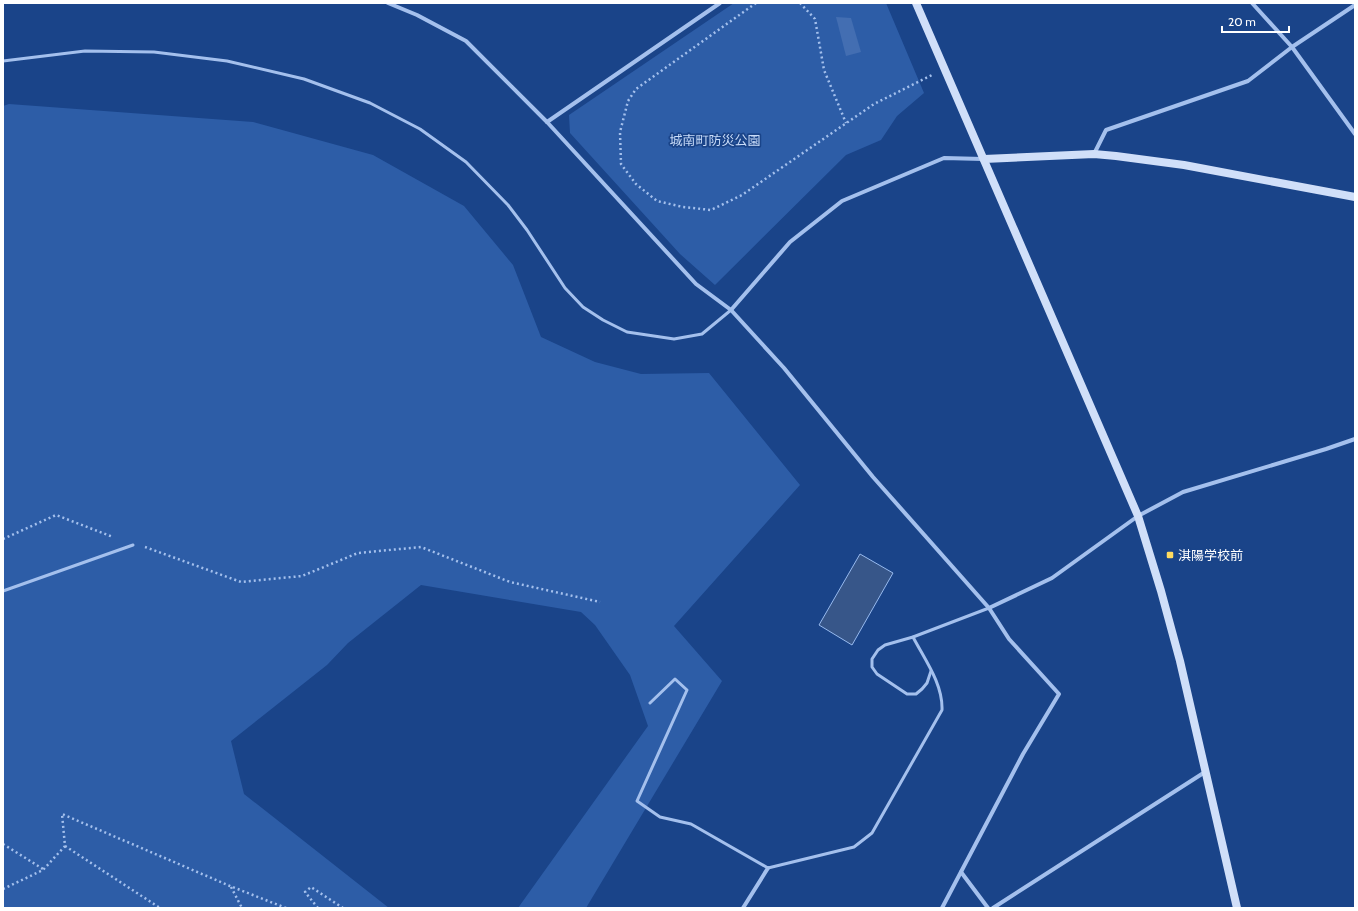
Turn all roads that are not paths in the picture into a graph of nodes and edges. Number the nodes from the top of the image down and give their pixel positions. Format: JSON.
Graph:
{"nodes":[{"id":1,"x":388,"y":3,"type":"edge"},
{"id":2,"x":720,"y":3,"type":"edge"},
{"id":3,"x":916,"y":3,"type":"edge"},
{"id":4,"x":1252,"y":3,"type":"edge"},
{"id":5,"x":1355,"y":5,"type":"edge"},
{"id":6,"x":1292,"y":47,"type":"junction"},
{"id":7,"x":3,"y":61,"type":"edge"},
{"id":8,"x":547,"y":122,"type":"junction"},
{"id":9,"x":1355,"y":134,"type":"edge"},
{"id":10,"x":1094,"y":154,"type":"junction"},
{"id":11,"x":984,"y":159,"type":"junction"},
{"id":12,"x":1355,"y":197,"type":"edge"},
{"id":13,"x":731,"y":310,"type":"junction"},
{"id":14,"x":1355,"y":439,"type":"edge"},
{"id":15,"x":1138,"y":516,"type":"junction"},
{"id":16,"x":133,"y":545,"type":"road end"},
{"id":17,"x":3,"y":591,"type":"edge"},
{"id":18,"x":989,"y":608,"type":"junction"},
{"id":19,"x":913,"y":637,"type":"junction"},
{"id":20,"x":931,"y":671,"type":"junction"},
{"id":21,"x":650,"y":703,"type":"dead end"},
{"id":22,"x":1205,"y":772,"type":"junction"},
{"id":23,"x":768,"y":868,"type":"junction"},
{"id":24,"x":961,"y":872,"type":"junction"},
{"id":25,"x":744,"y":908,"type":"edge"},
{"id":26,"x":942,"y":908,"type":"edge"},
{"id":27,"x":988,"y":908,"type":"edge"},
{"id":28,"x":992,"y":908,"type":"edge"},
{"id":29,"x":1237,"y":908,"type":"edge"}],
"edges":[{"from":1,"to":8,"type":"street"},
{"from":2,"to":8,"type":"street"},
{"from":3,"to":11,"type":"street"},
{"from":4,"to":6,"type":"street"},
{"from":5,"to":6,"type":"street"},
{"from":6,"to":9,"type":"street"},
{"from":6,"to":10,"type":"street"},
{"from":7,"to":13,"type":"lane"},
{"from":8,"to":13,"type":"street"},
{"from":10,"to":11,"type":"street"},
{"from":10,"to":12,"type":"street"},
{"from":11,"to":13,"type":"street"},
{"from":11,"to":15,"type":"street"},
{"from":13,"to":18,"type":"street"},
{"from":14,"to":15,"type":"street"},
{"from":15,"to":18,"type":"street"},
{"from":15,"to":22,"type":"street"},
{"from":16,"to":17,"type":"lane"},
{"from":18,"to":19,"type":"lane"},
{"from":18,"to":24,"type":"street"},
{"from":19,"to":20,"type":"lane"},
{"from":19,"to":20,"type":"lane"},
{"from":20,"to":23,"type":"lane"},
{"from":21,"to":23,"type":"lane"},
{"from":22,"to":28,"type":"street"},
{"from":22,"to":29,"type":"street"},
{"from":23,"to":25,"type":"street"},
{"from":24,"to":26,"type":"street"},
{"from":24,"to":27,"type":"street"}]}
